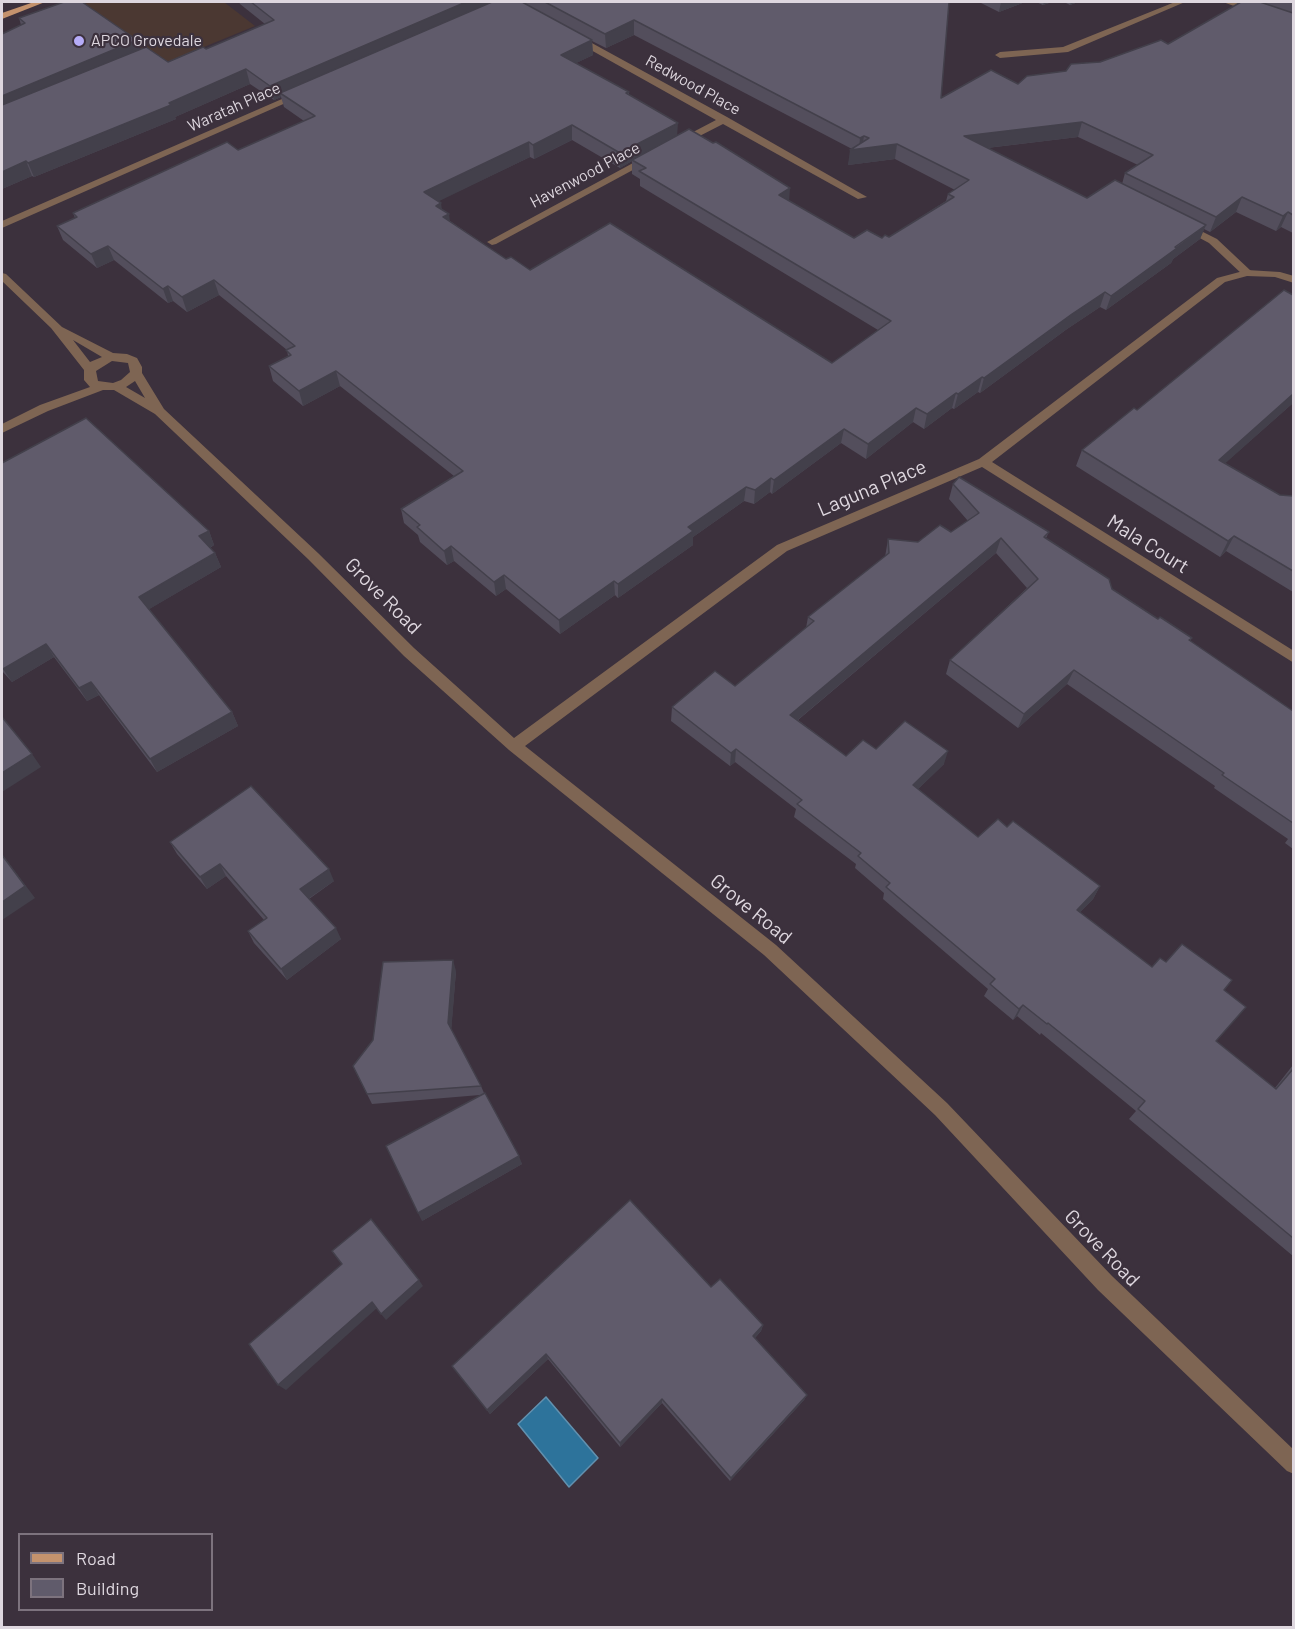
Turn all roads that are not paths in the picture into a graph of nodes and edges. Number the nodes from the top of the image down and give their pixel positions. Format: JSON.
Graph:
{"nodes":[{"id":1,"x":41,"y":2,"type":"edge"},
{"id":2,"x":1181,"y":2,"type":"edge"},
{"id":3,"x":1227,"y":2,"type":"edge"},
{"id":4,"x":2,"y":16,"type":"edge"},
{"id":5,"x":1293,"y":25,"type":"edge"},
{"id":6,"x":568,"y":34,"type":"edge"},
{"id":7,"x":1000,"y":55,"type":"dead end"},
{"id":8,"x":316,"y":87,"type":"edge"},
{"id":9,"x":724,"y":119,"type":"junction"},
{"id":10,"x":671,"y":147,"type":"edge"},
{"id":11,"x":661,"y":152,"type":"edge"},
{"id":12,"x":862,"y":197,"type":"dead end"},
{"id":13,"x":1179,"y":223,"type":"edge"},
{"id":14,"x":2,"y":225,"type":"edge"},
{"id":15,"x":492,"y":242,"type":"dead end"},
{"id":16,"x":1247,"y":273,"type":"junction"},
{"id":17,"x":2,"y":276,"type":"edge"},
{"id":18,"x":1293,"y":280,"type":"edge"},
{"id":19,"x":55,"y":325,"type":"junction"},
{"id":20,"x":111,"y":357,"type":"junction"},
{"id":21,"x":89,"y":373,"type":"junction"},
{"id":22,"x":136,"y":373,"type":"junction"},
{"id":23,"x":116,"y":386,"type":"junction"},
{"id":24,"x":100,"y":387,"type":"junction"},
{"id":25,"x":44,"y":408,"type":"junction"},
{"id":26,"x":159,"y":411,"type":"junction"},
{"id":27,"x":2,"y":429,"type":"edge"},
{"id":28,"x":982,"y":462,"type":"junction"},
{"id":29,"x":1293,"y":658,"type":"edge"},
{"id":30,"x":514,"y":746,"type":"junction"},
{"id":31,"x":1293,"y":1464,"type":"edge"}],
"edges":[{"from":1,"to":4,"type":"main road"},
{"from":2,"to":7,"type":"street"},
{"from":3,"to":5,"type":"street"},
{"from":6,"to":9,"type":"street","name":"Redwood Place"},
{"from":8,"to":14,"type":"street","name":"Waratah Place"},
{"from":9,"to":10,"type":"street","name":"Havenwood Place"},
{"from":9,"to":12,"type":"street","name":"Redwood Place"},
{"from":11,"to":15,"type":"street","name":"Havenwood Place"},
{"from":13,"to":16,"type":"street"},
{"from":16,"to":18,"type":"street","name":"Laguna Place"},
{"from":16,"to":28,"type":"street","name":"Laguna Place"},
{"from":17,"to":19,"type":"street","name":"Grove Road"},
{"from":19,"to":20,"type":"street","name":"Grove Road"},
{"from":19,"to":21,"type":"street","name":"Grove Road"},
{"from":20,"to":21,"type":"street"},
{"from":20,"to":22,"type":"street","name":"Grove Road"},
{"from":21,"to":24,"type":"street","name":"Grove Road"},
{"from":21,"to":25,"type":"street"},
{"from":22,"to":23,"type":"street"},
{"from":22,"to":26,"type":"street","name":"Grove Road"},
{"from":23,"to":24,"type":"street"},
{"from":23,"to":26,"type":"street","name":"Grove Road"},
{"from":24,"to":25,"type":"street"},
{"from":25,"to":27,"type":"street"},
{"from":26,"to":30,"type":"street","name":"Grove Road"},
{"from":28,"to":29,"type":"street","name":"Mala Court"},
{"from":28,"to":30,"type":"street","name":"Laguna Place"},
{"from":30,"to":31,"type":"street","name":"Grove Road"}]}
